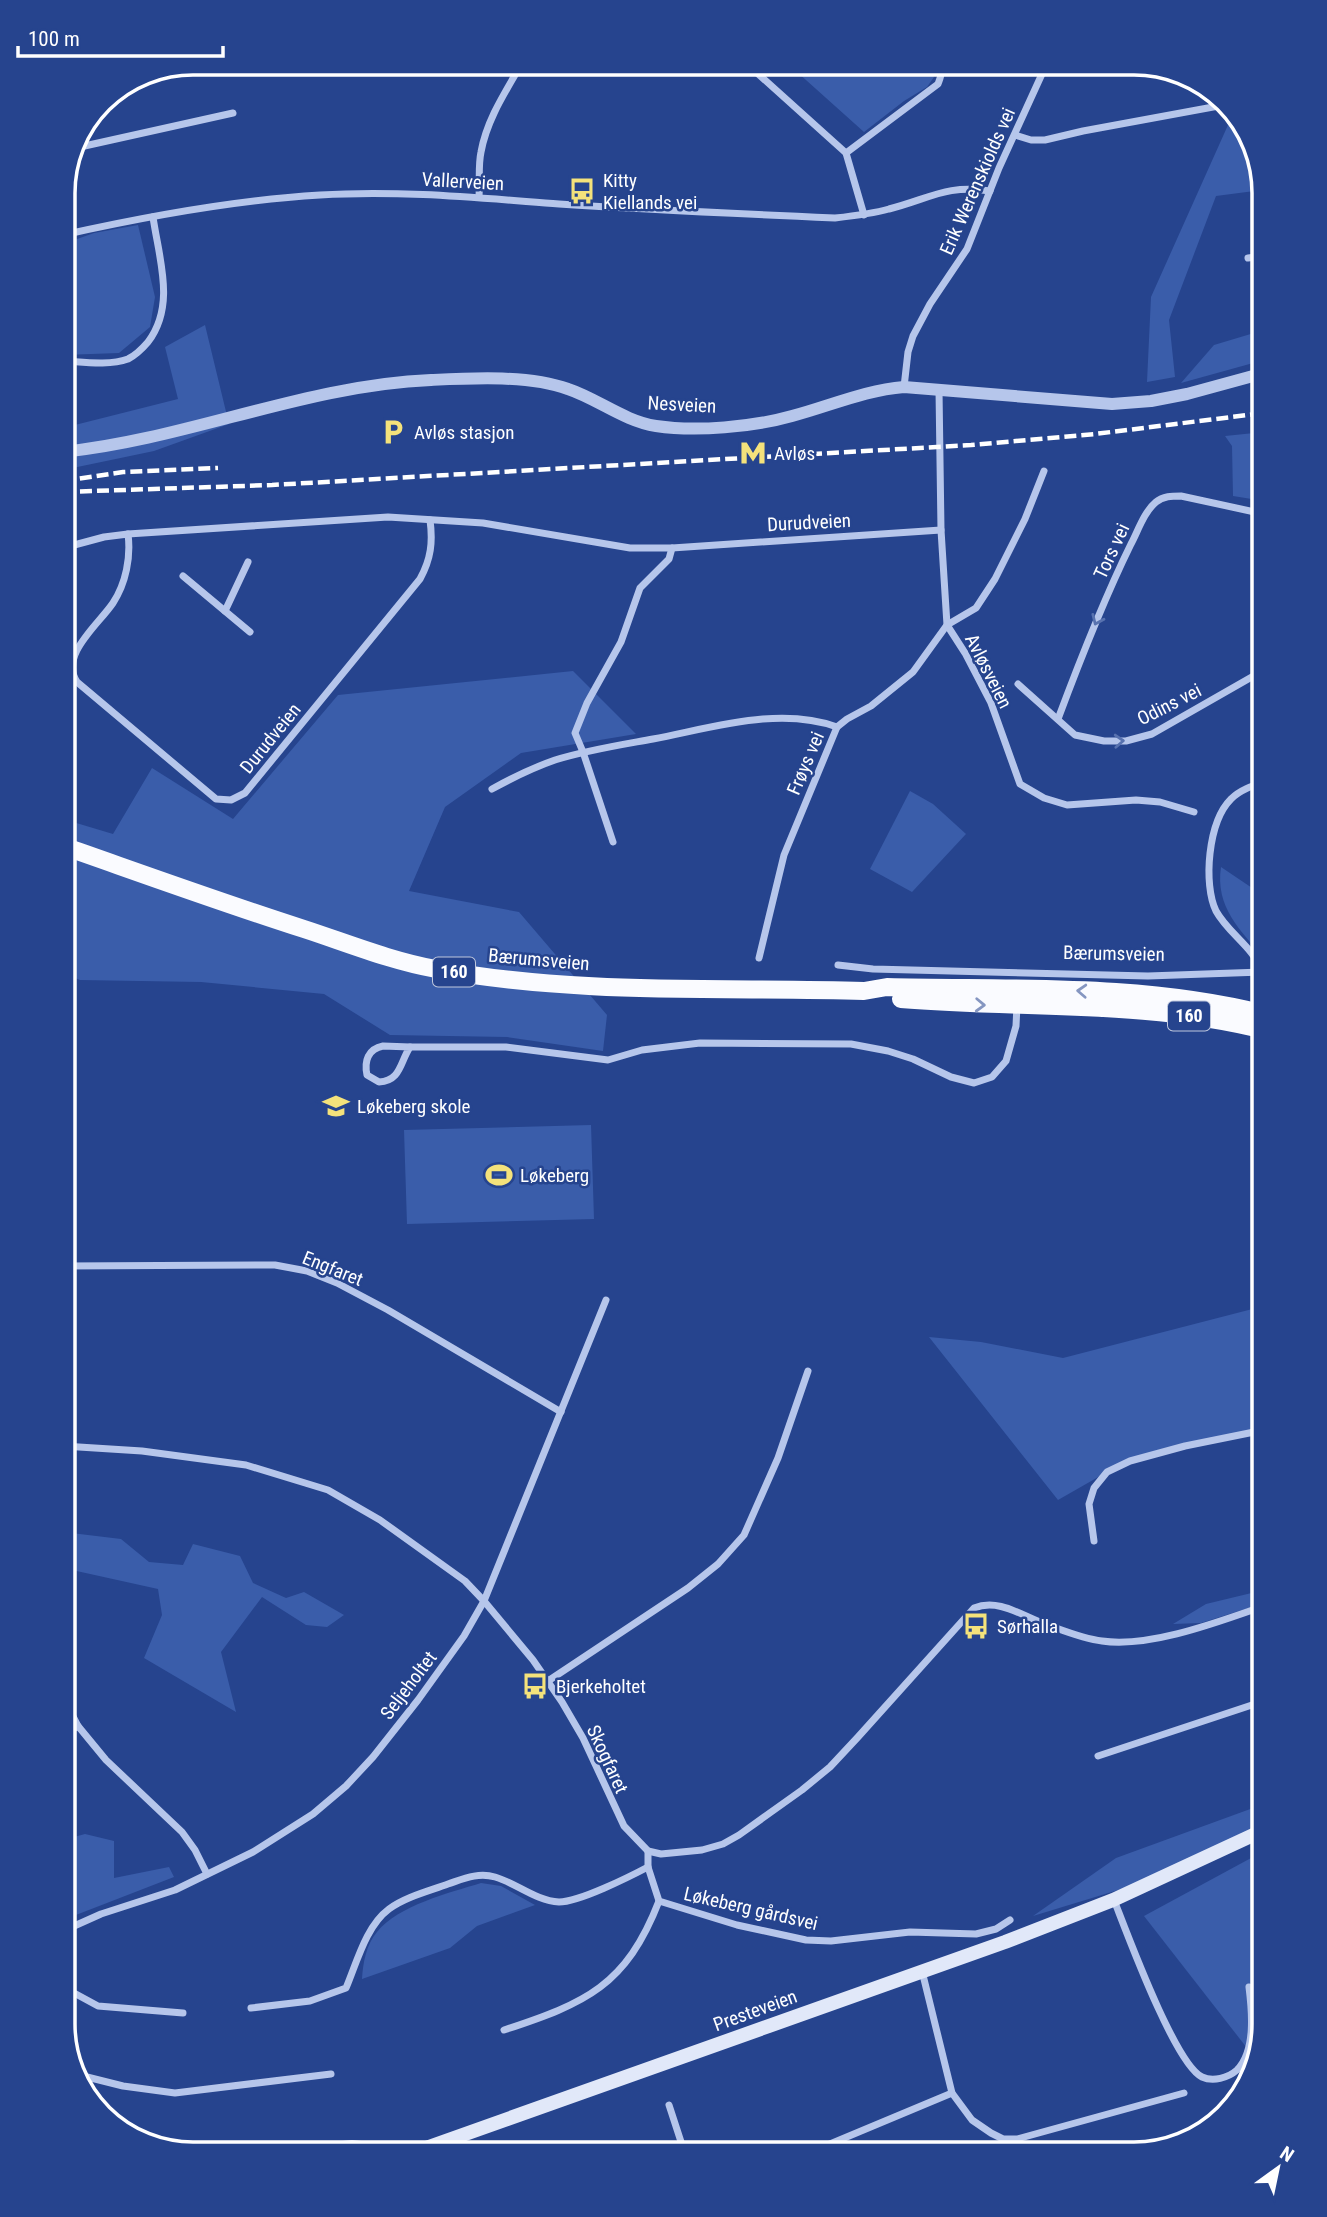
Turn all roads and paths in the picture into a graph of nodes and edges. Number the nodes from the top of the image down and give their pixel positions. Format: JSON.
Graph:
{"nodes":[{"id":1,"x":515,"y":75,"type":"edge"},
{"id":2,"x":760,"y":76,"type":"edge"},
{"id":3,"x":941,"y":76,"type":"edge"},
{"id":4,"x":1041,"y":76,"type":"edge"},
{"id":5,"x":1215,"y":107,"type":"edge"},
{"id":6,"x":233,"y":113,"type":"dead end"},
{"id":7,"x":1015,"y":135,"type":"junction"},
{"id":8,"x":85,"y":146,"type":"edge"},
{"id":9,"x":846,"y":153,"type":"junction"},
{"id":10,"x":990,"y":191,"type":"junction"},
{"id":11,"x":479,"y":196,"type":"junction"},
{"id":12,"x":864,"y":215,"type":"junction"},
{"id":13,"x":153,"y":217,"type":"junction"},
{"id":14,"x":76,"y":232,"type":"edge"},
{"id":15,"x":1248,"y":258,"type":"dead end"},
{"id":16,"x":1252,"y":258,"type":"edge"},
{"id":17,"x":76,"y":361,"type":"edge"},
{"id":18,"x":1252,"y":376,"type":"edge"},
{"id":19,"x":905,"y":387,"type":"junction"},
{"id":20,"x":939,"y":390,"type":"junction"},
{"id":21,"x":76,"y":450,"type":"edge"},
{"id":22,"x":1044,"y":471,"type":"dead end"},
{"id":23,"x":1252,"y":511,"type":"edge"},
{"id":24,"x":430,"y":520,"type":"junction"},
{"id":25,"x":941,"y":530,"type":"junction"},
{"id":26,"x":128,"y":534,"type":"junction"},
{"id":27,"x":76,"y":545,"type":"edge"},
{"id":28,"x":672,"y":548,"type":"junction"},
{"id":29,"x":248,"y":562,"type":"dead end"},
{"id":30,"x":183,"y":576,"type":"dead end"},
{"id":31,"x":225,"y":611,"type":"junction"},
{"id":32,"x":947,"y":625,"type":"junction"},
{"id":33,"x":250,"y":632,"type":"dead end"},
{"id":34,"x":76,"y":655,"type":"edge"},
{"id":35,"x":1252,"y":677,"type":"edge"},
{"id":36,"x":76,"y":680,"type":"edge"},
{"id":37,"x":1018,"y":684,"type":"dead end"},
{"id":38,"x":1058,"y":719,"type":"junction"},
{"id":39,"x":837,"y":727,"type":"junction"},
{"id":40,"x":583,"y":752,"type":"junction"},
{"id":41,"x":1252,"y":786,"type":"edge"},
{"id":42,"x":492,"y":789,"type":"dead end"},
{"id":43,"x":1194,"y":812,"type":"dead end"},
{"id":44,"x":613,"y":842,"type":"dead end"},
{"id":45,"x":76,"y":850,"type":"edge"},
{"id":46,"x":1252,"y":956,"type":"edge"},
{"id":47,"x":760,"y":958,"type":"dead end"},
{"id":48,"x":838,"y":965,"type":"dead end"},
{"id":49,"x":1252,"y":972,"type":"edge"},
{"id":50,"x":1018,"y":998,"type":"junction"},
{"id":51,"x":1252,"y":1019,"type":"edge"},
{"id":52,"x":410,"y":1047,"type":"junction"},
{"id":53,"x":75,"y":1266,"type":"edge"},
{"id":54,"x":606,"y":1300,"type":"dead end"},
{"id":55,"x":808,"y":1371,"type":"dead end"},
{"id":56,"x":561,"y":1412,"type":"junction"},
{"id":57,"x":1252,"y":1432,"type":"edge"},
{"id":58,"x":75,"y":1447,"type":"edge"},
{"id":59,"x":1094,"y":1541,"type":"dead end"},
{"id":60,"x":484,"y":1601,"type":"junction"},
{"id":61,"x":1252,"y":1610,"type":"edge"},
{"id":62,"x":548,"y":1681,"type":"junction"},
{"id":63,"x":1252,"y":1706,"type":"edge"},
{"id":64,"x":75,"y":1721,"type":"edge"},
{"id":65,"x":78,"y":1726,"type":"junction"},
{"id":66,"x":75,"y":1728,"type":"edge"},
{"id":67,"x":1098,"y":1756,"type":"dead end"},
{"id":68,"x":1252,"y":1836,"type":"edge"},
{"id":69,"x":648,"y":1850,"type":"junction"},
{"id":70,"x":648,"y":1867,"type":"junction"},
{"id":71,"x":207,"y":1874,"type":"junction"},
{"id":72,"x":1113,"y":1900,"type":"junction"},
{"id":73,"x":659,"y":1901,"type":"junction"},
{"id":74,"x":1010,"y":1920,"type":"dead end"},
{"id":75,"x":75,"y":1926,"type":"edge"},
{"id":76,"x":922,"y":1971,"type":"junction"},
{"id":77,"x":1249,"y":1987,"type":"dead end"},
{"id":78,"x":75,"y":1994,"type":"edge"},
{"id":79,"x":251,"y":2008,"type":"dead end"},
{"id":80,"x":183,"y":2013,"type":"dead end"},
{"id":81,"x":505,"y":2030,"type":"dead end"},
{"id":82,"x":331,"y":2074,"type":"dead end"},
{"id":83,"x":88,"y":2077,"type":"edge"},
{"id":84,"x":951,"y":2093,"type":"junction"},
{"id":85,"x":1184,"y":2093,"type":"dead end"},
{"id":86,"x":669,"y":2105,"type":"dead end"},
{"id":87,"x":446,"y":2141,"type":"edge"},
{"id":88,"x":681,"y":2142,"type":"edge"},
{"id":89,"x":835,"y":2142,"type":"edge"}],
"edges":[{"from":1,"to":11,"type":"street"},
{"from":2,"to":9,"type":"street"},
{"from":3,"to":9,"type":"street"},
{"from":4,"to":7,"type":"street","name":"Erik Werenskiolds vei"},
{"from":5,"to":7,"type":"street"},
{"from":6,"to":8,"type":"street"},
{"from":7,"to":10,"type":"street","name":"Erik Werenskiolds vei"},
{"from":9,"to":12,"type":"street"},
{"from":10,"to":12,"type":"street","name":"Vallerveien"},
{"from":10,"to":19,"type":"street","name":"Erik Werenskiolds vei"},
{"from":11,"to":12,"type":"street","name":"Vallerveien"},
{"from":11,"to":13,"type":"street","name":"Vallerveien"},
{"from":13,"to":14,"type":"street","name":"Vallerveien"},
{"from":13,"to":17,"type":"street"},
{"from":15,"to":16,"type":"street"},
{"from":18,"to":20,"type":"street","name":"Nesveien"},
{"from":19,"to":20,"type":"street","name":"Nesveien"},
{"from":19,"to":21,"type":"street","name":"Nesveien"},
{"from":20,"to":25,"type":"street","name":"Avløsveien"},
{"from":22,"to":32,"type":"street"},
{"from":23,"to":38,"type":"street","name":"Tors vei","one_way":true},
{"from":24,"to":26,"type":"street","name":"Durudveien"},
{"from":24,"to":28,"type":"street","name":"Durudveien"},
{"from":24,"to":36,"type":"street","name":"Durudveien"},
{"from":25,"to":28,"type":"street","name":"Durudveien"},
{"from":25,"to":32,"type":"street","name":"Avløsveien"},
{"from":26,"to":27,"type":"street","name":"Durudveien"},
{"from":26,"to":34,"type":"street"},
{"from":28,"to":40,"type":"street"},
{"from":29,"to":31,"type":"street"},
{"from":30,"to":31,"type":"street"},
{"from":31,"to":33,"type":"street"},
{"from":32,"to":39,"type":"street","name":"Frøys vei"},
{"from":32,"to":43,"type":"street","name":"Avløsveien"},
{"from":38,"to":35,"type":"street","name":"Odins vei","one_way":true},
{"from":37,"to":38,"type":"street","name":"Odins vei"},
{"from":39,"to":40,"type":"street"},
{"from":39,"to":47,"type":"street","name":"Frøys vei"},
{"from":40,"to":42,"type":"street"},
{"from":40,"to":44,"type":"street"},
{"from":41,"to":46,"type":"street"},
{"from":45,"to":50,"type":"main road","name":"Bærumsveien","number":"160"},
{"from":48,"to":49,"type":"street","name":"Bærumsveien"},
{"from":50,"to":51,"type":"main road","name":"Bærumsveien","number":"160"},
{"from":50,"to":52,"type":"street"},
{"from":52,"to":52,"type":"street"},
{"from":53,"to":56,"type":"street","name":"Engfaret"},
{"from":54,"to":56,"type":"street","name":"Seljeholtet"},
{"from":55,"to":62,"type":"street"},
{"from":56,"to":60,"type":"street","name":"Seljeholtet"},
{"from":57,"to":59,"type":"street"},
{"from":58,"to":60,"type":"street","name":"Skogfaret"},
{"from":60,"to":62,"type":"street","name":"Skogfaret"},
{"from":60,"to":71,"type":"street","name":"Seljeholtet"},
{"from":61,"to":69,"type":"street"},
{"from":62,"to":69,"type":"street","name":"Skogfaret"},
{"from":63,"to":67,"type":"street"},
{"from":64,"to":65,"type":"street"},
{"from":65,"to":66,"type":"street"},
{"from":65,"to":71,"type":"street"},
{"from":68,"to":72,"type":"main road","name":"Presteveien"},
{"from":69,"to":70,"type":"street","name":"Løkeberg gårdsvei"},
{"from":70,"to":73,"type":"street","name":"Løkeberg gårdsvei"},
{"from":70,"to":79,"type":"street"},
{"from":71,"to":75,"type":"street","name":"Seljeholtet"},
{"from":72,"to":76,"type":"main road","name":"Presteveien"},
{"from":72,"to":77,"type":"street"},
{"from":73,"to":74,"type":"street","name":"Løkeberg gårdsvei"},
{"from":73,"to":81,"type":"street"},
{"from":76,"to":84,"type":"street"},
{"from":76,"to":87,"type":"main road","name":"Presteveien"},
{"from":78,"to":80,"type":"street"},
{"from":82,"to":83,"type":"street"},
{"from":84,"to":85,"type":"street"},
{"from":84,"to":89,"type":"street"},
{"from":86,"to":88,"type":"street"}]}
